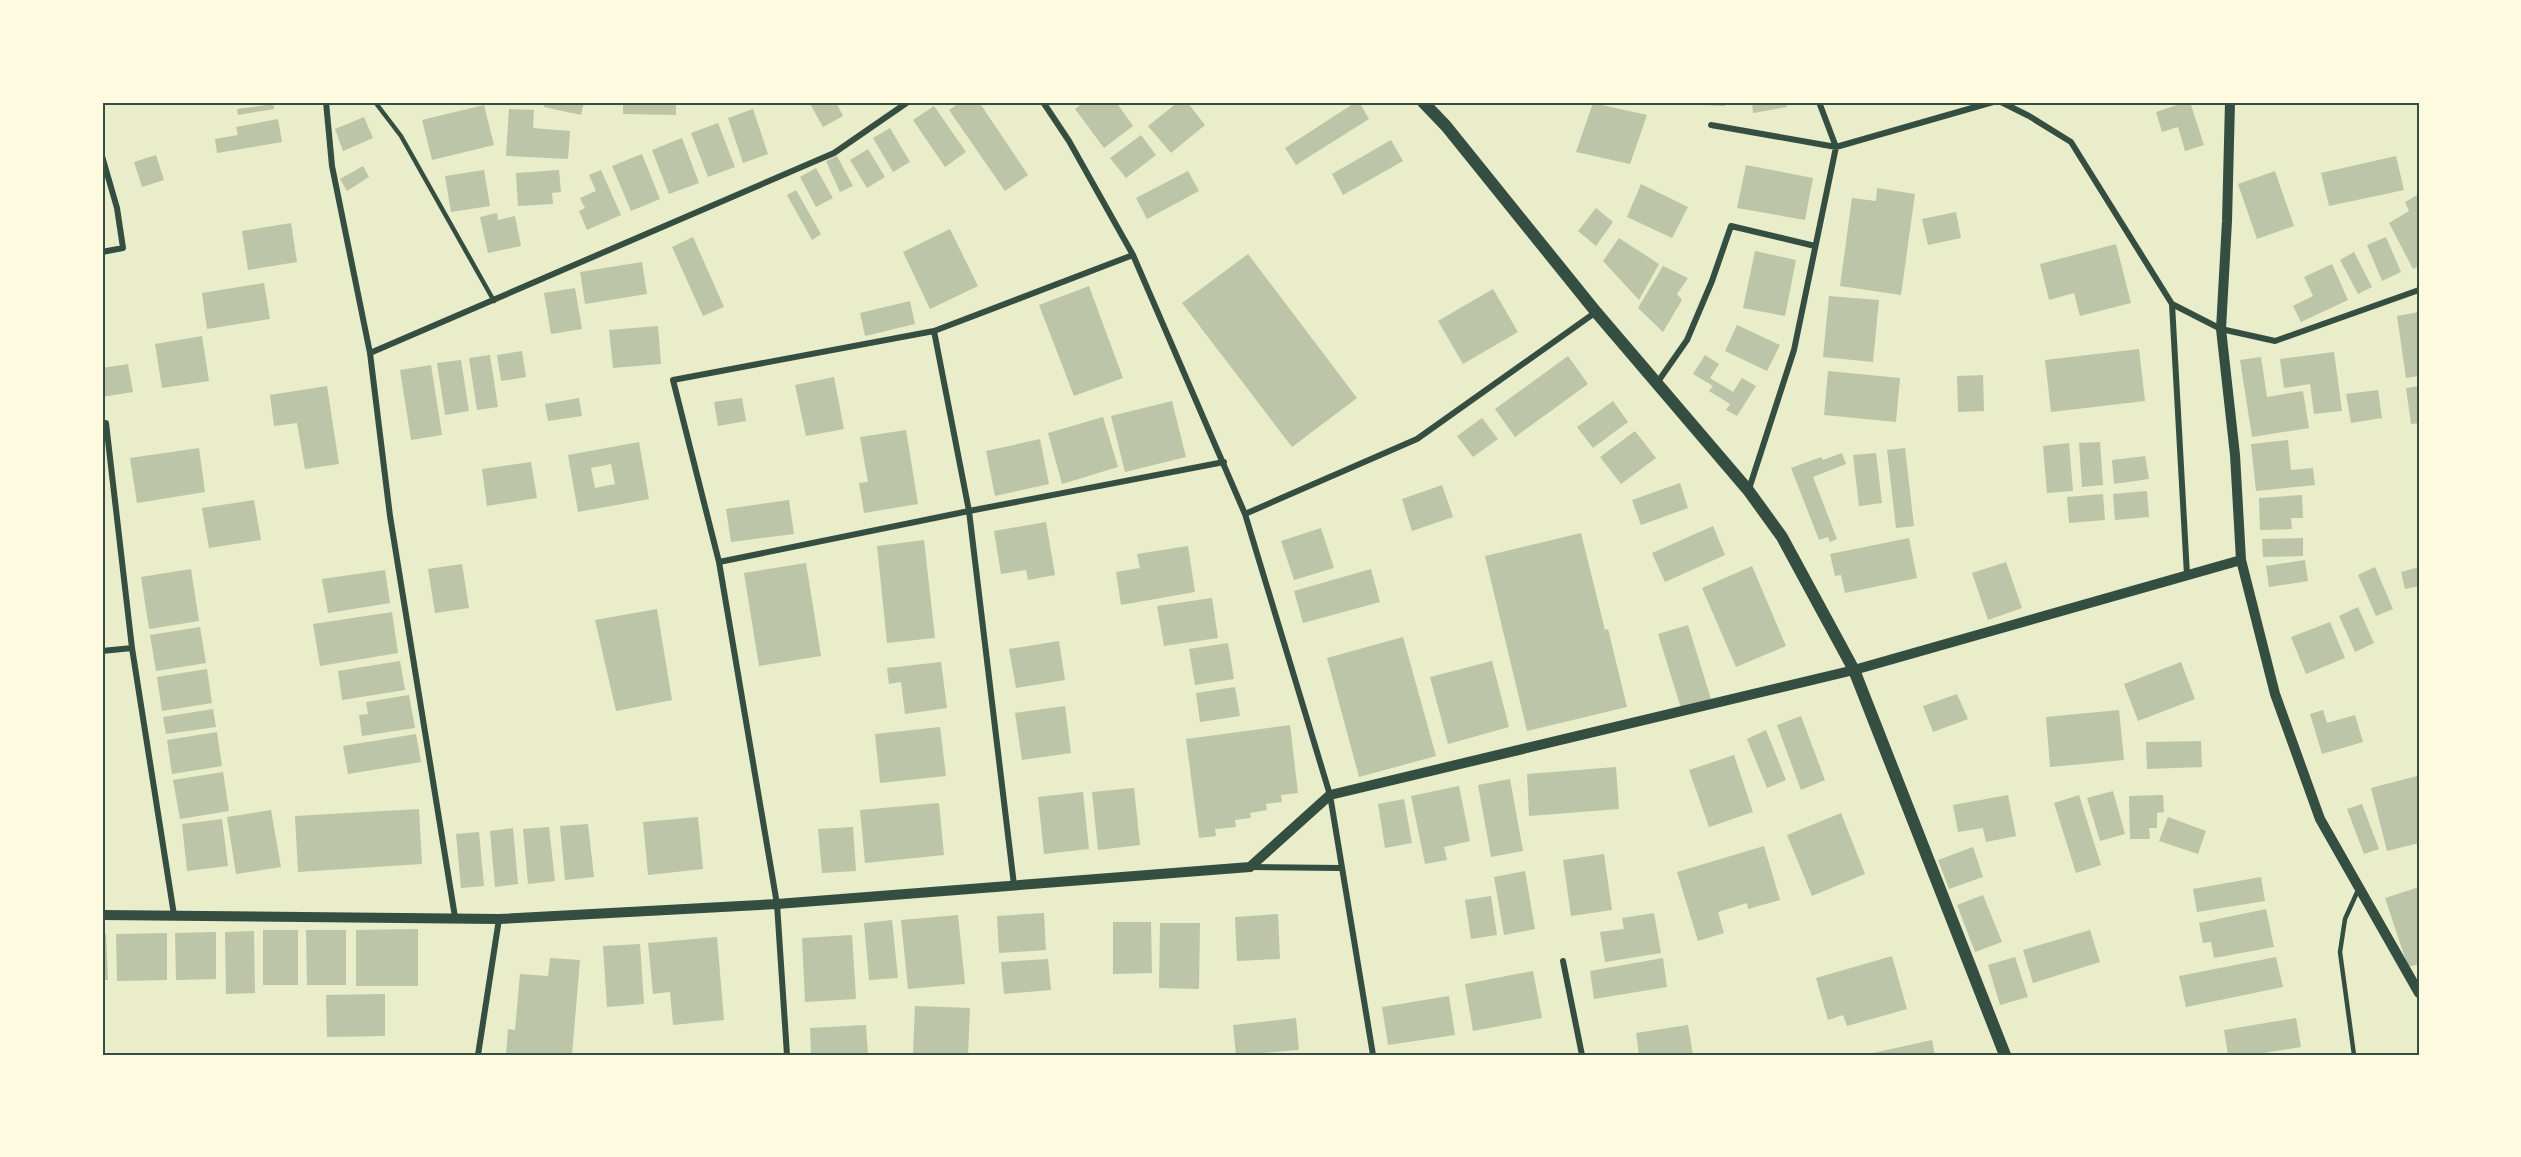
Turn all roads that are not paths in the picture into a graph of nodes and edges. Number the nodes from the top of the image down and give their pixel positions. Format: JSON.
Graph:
{"nodes":[{"id":1,"x":326,"y":102,"type":"edge"},
{"id":2,"x":375,"y":102,"type":"edge"},
{"id":3,"x":908,"y":102,"type":"edge"},
{"id":4,"x":1043,"y":102,"type":"edge"},
{"id":5,"x":1423,"y":102,"type":"edge"},
{"id":6,"x":1819,"y":102,"type":"edge"},
{"id":7,"x":1993,"y":102,"type":"edge"},
{"id":8,"x":2001,"y":102,"type":"edge"},
{"id":9,"x":2230,"y":102,"type":"edge"},
{"id":10,"x":1712,"y":125,"type":"dead end"},
{"id":11,"x":1836,"y":147,"type":"junction"},
{"id":12,"x":102,"y":156,"type":"edge"},
{"id":13,"x":1815,"y":246,"type":"junction"},
{"id":14,"x":102,"y":252,"type":"edge"},
{"id":15,"x":1133,"y":255,"type":"junction"},
{"id":16,"x":2419,"y":290,"type":"edge"},
{"id":17,"x":494,"y":301,"type":"junction"},
{"id":18,"x":2172,"y":304,"type":"junction"},
{"id":19,"x":1596,"y":312,"type":"junction"},
{"id":20,"x":2221,"y":329,"type":"junction"},
{"id":21,"x":934,"y":331,"type":"junction"},
{"id":22,"x":370,"y":353,"type":"junction"},
{"id":23,"x":1657,"y":384,"type":"junction"},
{"id":24,"x":105,"y":423,"type":"dead end"},
{"id":25,"x":1224,"y":462,"type":"junction"},
{"id":26,"x":1748,"y":490,"type":"junction"},
{"id":27,"x":969,"y":511,"type":"junction"},
{"id":28,"x":1245,"y":514,"type":"junction"},
{"id":29,"x":2241,"y":560,"type":"junction"},
{"id":30,"x":718,"y":562,"type":"junction"},
{"id":31,"x":2187,"y":575,"type":"junction"},
{"id":32,"x":132,"y":648,"type":"junction"},
{"id":33,"x":102,"y":651,"type":"edge"},
{"id":34,"x":1854,"y":670,"type":"junction"},
{"id":35,"x":1330,"y":795,"type":"junction"},
{"id":36,"x":1250,"y":867,"type":"junction"},
{"id":37,"x":1340,"y":868,"type":"junction"},
{"id":38,"x":1014,"y":885,"type":"junction"},
{"id":39,"x":2360,"y":888,"type":"junction"},
{"id":40,"x":777,"y":904,"type":"junction"},
{"id":41,"x":102,"y":915,"type":"edge"},
{"id":42,"x":174,"y":915,"type":"junction"},
{"id":43,"x":455,"y":917,"type":"junction"},
{"id":44,"x":499,"y":919,"type":"junction"},
{"id":45,"x":1563,"y":961,"type":"dead end"},
{"id":46,"x":2419,"y":993,"type":"edge"},
{"id":47,"x":478,"y":1055,"type":"edge"},
{"id":48,"x":787,"y":1055,"type":"edge"},
{"id":49,"x":1373,"y":1055,"type":"edge"},
{"id":50,"x":1582,"y":1055,"type":"edge"},
{"id":51,"x":2005,"y":1055,"type":"edge"},
{"id":52,"x":2354,"y":1055,"type":"edge"}],
"edges":[{"from":1,"to":22,"type":"street"},
{"from":2,"to":17,"type":"lane"},
{"from":3,"to":17,"type":"street"},
{"from":4,"to":15,"type":"street"},
{"from":5,"to":19,"type":"main road"},
{"from":6,"to":11,"type":"street"},
{"from":7,"to":11,"type":"street"},
{"from":8,"to":18,"type":"street"},
{"from":9,"to":20,"type":"street"},
{"from":10,"to":11,"type":"street"},
{"from":11,"to":13,"type":"street"},
{"from":12,"to":14,"type":"street"},
{"from":13,"to":23,"type":"street"},
{"from":13,"to":26,"type":"street"},
{"from":15,"to":21,"type":"street"},
{"from":15,"to":25,"type":"street"},
{"from":16,"to":20,"type":"street"},
{"from":17,"to":22,"type":"street"},
{"from":18,"to":20,"type":"street"},
{"from":18,"to":31,"type":"street"},
{"from":19,"to":23,"type":"main road"},
{"from":19,"to":28,"type":"street"},
{"from":20,"to":29,"type":"street"},
{"from":21,"to":27,"type":"street"},
{"from":21,"to":30,"type":"street"},
{"from":22,"to":43,"type":"street"},
{"from":23,"to":26,"type":"main road"},
{"from":24,"to":32,"type":"street"},
{"from":25,"to":27,"type":"street"},
{"from":25,"to":28,"type":"street"},
{"from":26,"to":34,"type":"main road"},
{"from":27,"to":30,"type":"street"},
{"from":27,"to":38,"type":"street"},
{"from":28,"to":35,"type":"street"},
{"from":29,"to":31,"type":"street"},
{"from":29,"to":39,"type":"street"},
{"from":30,"to":40,"type":"street"},
{"from":31,"to":34,"type":"street"},
{"from":32,"to":33,"type":"street"},
{"from":32,"to":42,"type":"street"},
{"from":34,"to":35,"type":"street"},
{"from":34,"to":51,"type":"main road"},
{"from":35,"to":36,"type":"street"},
{"from":35,"to":37,"type":"street"},
{"from":36,"to":37,"type":"street"},
{"from":36,"to":38,"type":"street"},
{"from":37,"to":49,"type":"street"},
{"from":38,"to":40,"type":"street"},
{"from":39,"to":46,"type":"street"},
{"from":39,"to":52,"type":"lane"},
{"from":40,"to":44,"type":"street"},
{"from":40,"to":48,"type":"street"},
{"from":41,"to":42,"type":"street"},
{"from":42,"to":43,"type":"street"},
{"from":43,"to":44,"type":"street"},
{"from":44,"to":47,"type":"street"},
{"from":45,"to":50,"type":"street"}]}
